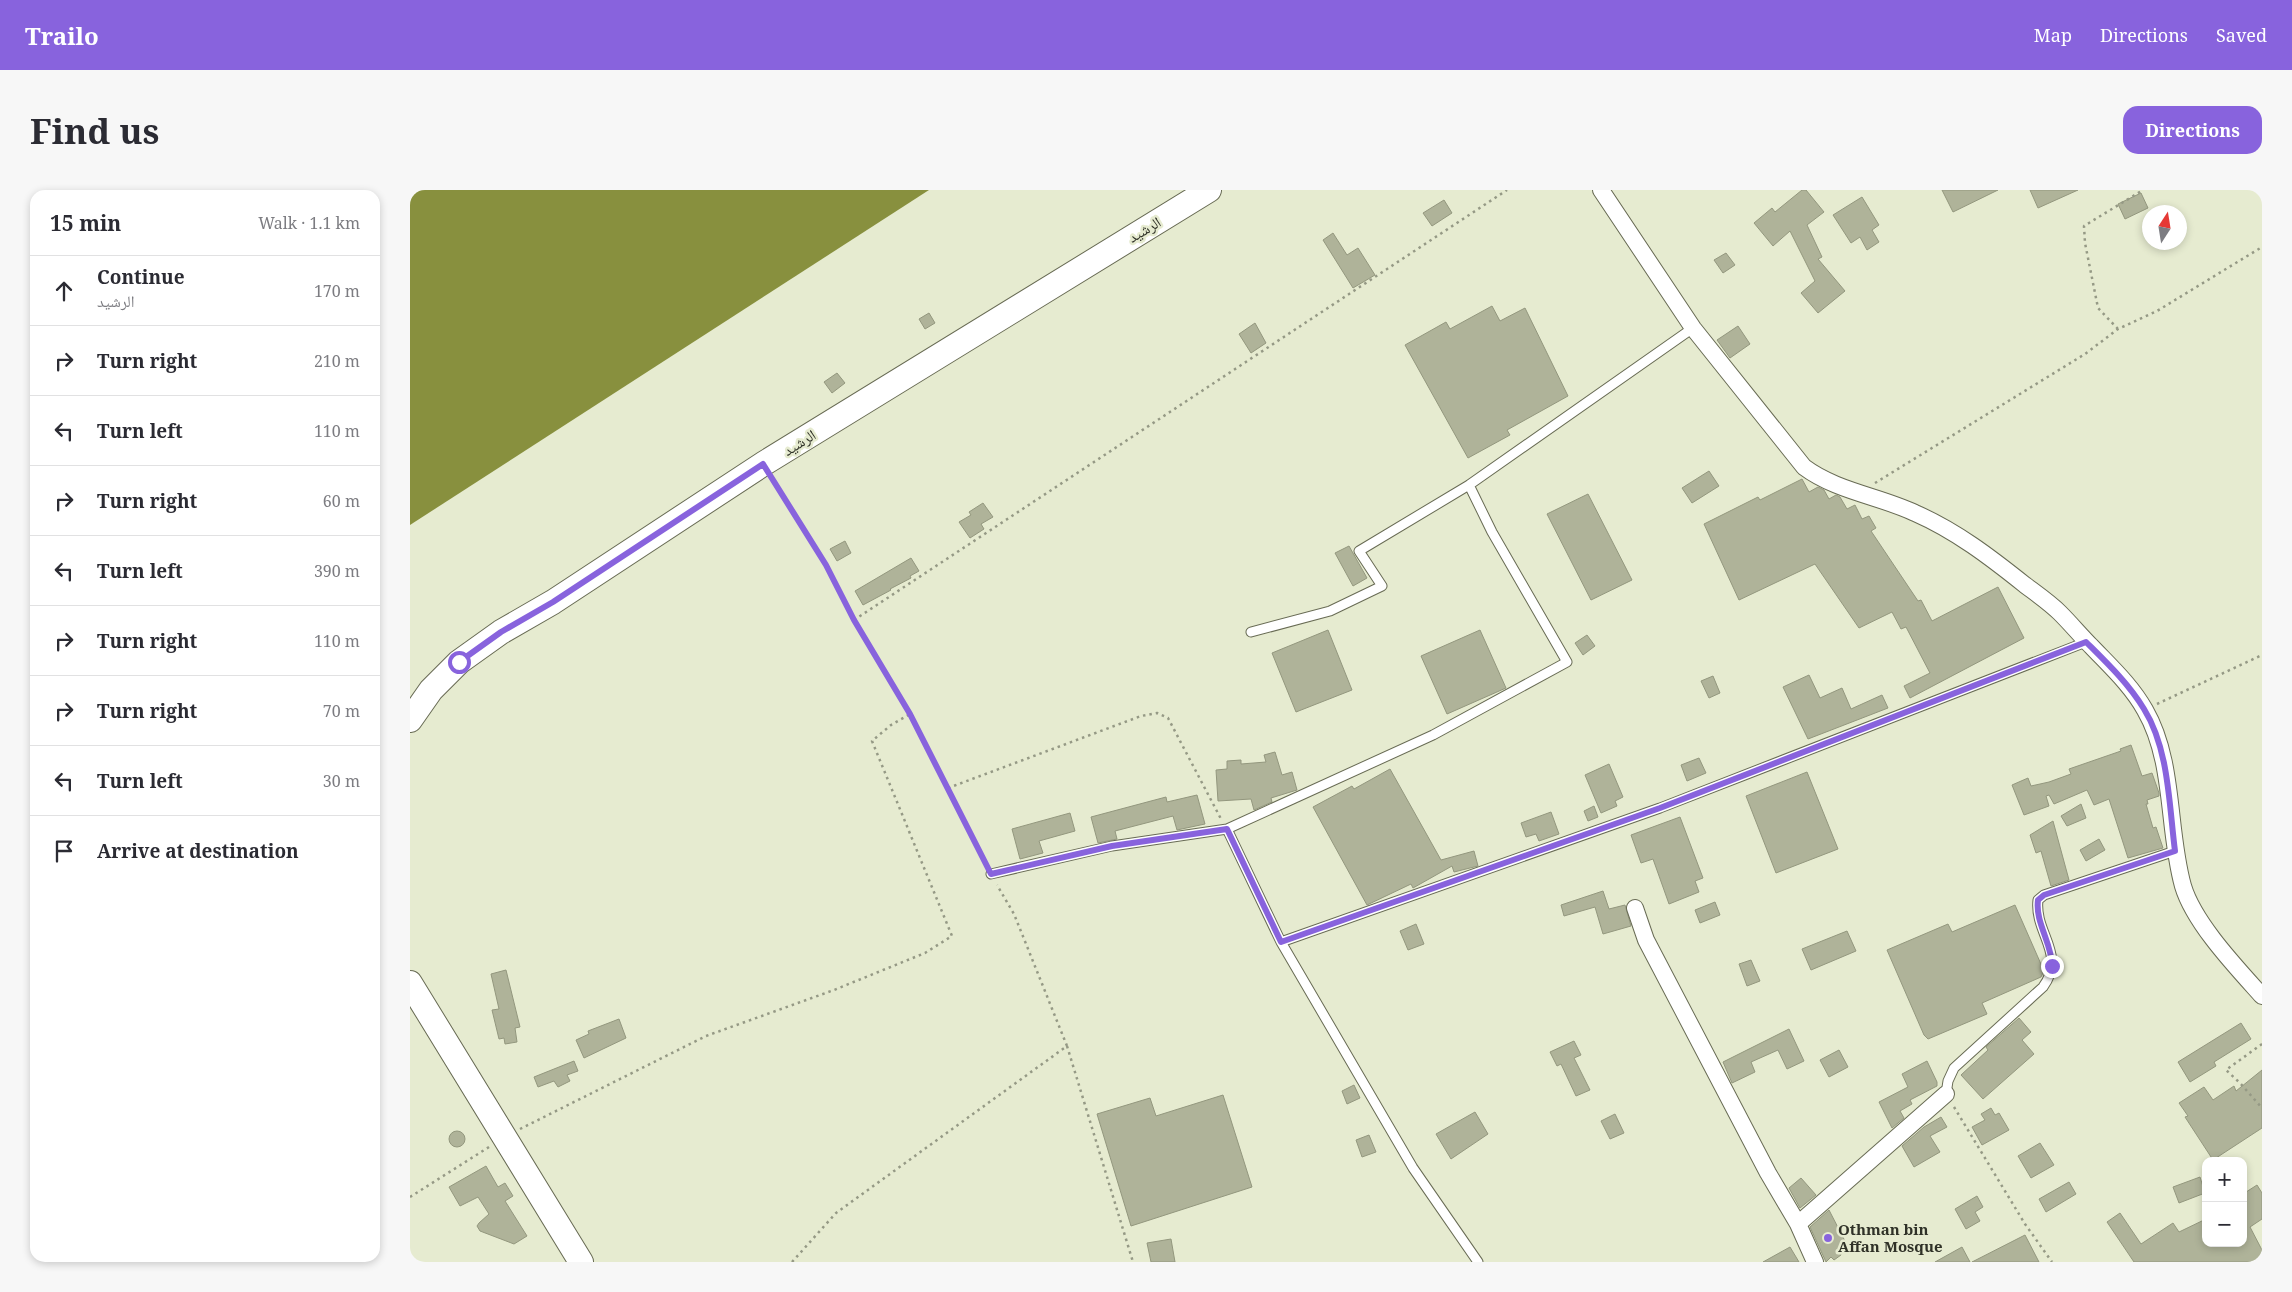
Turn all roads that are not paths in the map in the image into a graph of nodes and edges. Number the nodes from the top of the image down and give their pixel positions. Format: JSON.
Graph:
{"nodes":[{"id":1,"x":1209,"y":190,"type":"edge"},
{"id":2,"x":1601,"y":190,"type":"edge"},
{"id":3,"x":1693,"y":328,"type":"junction"},
{"id":4,"x":1469,"y":485,"type":"junction"},
{"id":5,"x":1251,"y":632,"type":"dead end"},
{"id":6,"x":2086,"y":642,"type":"junction"},
{"id":7,"x":410,"y":720,"type":"edge"},
{"id":8,"x":1227,"y":829,"type":"junction"},
{"id":9,"x":2175,"y":851,"type":"junction"},
{"id":10,"x":991,"y":874,"type":"road end"},
{"id":11,"x":1636,"y":908,"type":"dead end"},
{"id":12,"x":1281,"y":942,"type":"junction"},
{"id":13,"x":410,"y":983,"type":"edge"},
{"id":14,"x":2262,"y":996,"type":"edge"},
{"id":15,"x":1946,"y":1094,"type":"joint"},
{"id":16,"x":1798,"y":1224,"type":"junction"},
{"id":17,"x":581,"y":1262,"type":"edge"},
{"id":18,"x":1478,"y":1262,"type":"edge"},
{"id":19,"x":1815,"y":1262,"type":"edge"}],
"edges":[{"from":1,"to":7,"type":"main road","name":"الرشيد"},
{"from":2,"to":3,"type":"street"},
{"from":3,"to":4,"type":"lane"},
{"from":3,"to":6,"type":"street"},
{"from":4,"to":5,"type":"lane"},
{"from":4,"to":8,"type":"lane"},
{"from":6,"to":9,"type":"street"},
{"from":6,"to":12,"type":"lane"},
{"from":8,"to":10,"type":"lane"},
{"from":8,"to":12,"type":"lane"},
{"from":9,"to":14,"type":"street"},
{"from":9,"to":15,"type":"lane"},
{"from":11,"to":16,"type":"street"},
{"from":12,"to":18,"type":"lane"},
{"from":13,"to":17,"type":"main road"},
{"from":15,"to":16,"type":"street"},
{"from":16,"to":19,"type":"street"}]}
